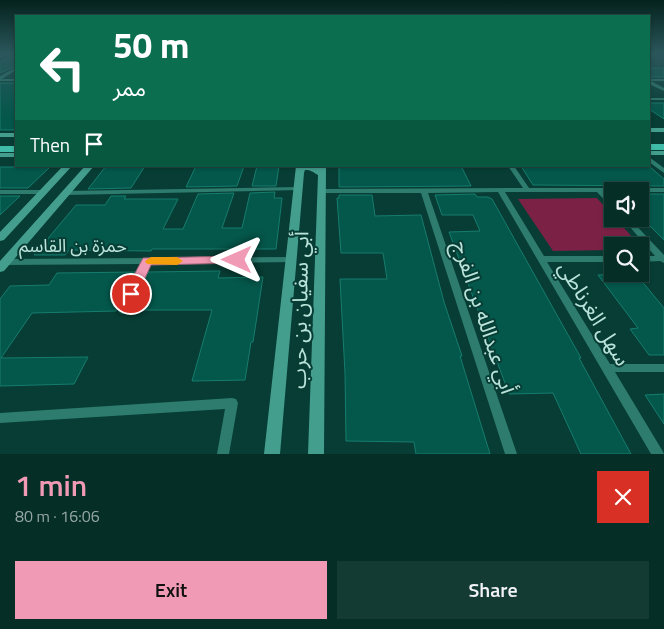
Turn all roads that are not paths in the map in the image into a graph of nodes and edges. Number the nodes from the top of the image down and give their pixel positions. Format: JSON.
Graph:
{"nodes":[{"id":1,"x":0,"y":79,"type":"edge"},
{"id":2,"x":15,"y":80,"type":"edge"},
{"id":3,"x":664,"y":80,"type":"edge"},
{"id":4,"x":650,"y":81,"type":"edge"},
{"id":5,"x":650,"y":82,"type":"edge"},
{"id":6,"x":664,"y":90,"type":"edge"},
{"id":7,"x":650,"y":99,"type":"edge"},
{"id":8,"x":664,"y":99,"type":"edge"},
{"id":9,"x":650,"y":130,"type":"edge"},
{"id":10,"x":664,"y":130,"type":"edge"},
{"id":11,"x":0,"y":135,"type":"edge"},
{"id":12,"x":15,"y":135,"type":"edge"},
{"id":13,"x":650,"y":140,"type":"edge"},
{"id":14,"x":664,"y":140,"type":"edge"},
{"id":15,"x":0,"y":142,"type":"edge"},
{"id":16,"x":15,"y":142,"type":"edge"},
{"id":17,"x":664,"y":146,"type":"edge"},
{"id":18,"x":650,"y":147,"type":"edge"},
{"id":19,"x":0,"y":149,"type":"edge"},
{"id":20,"x":15,"y":149,"type":"edge"},
{"id":21,"x":664,"y":152,"type":"edge"},
{"id":22,"x":650,"y":153,"type":"edge"},
{"id":23,"x":0,"y":155,"type":"edge"},
{"id":24,"x":15,"y":155,"type":"edge"},
{"id":25,"x":650,"y":160,"type":"edge"},
{"id":26,"x":67,"y":167,"type":"edge"},
{"id":27,"x":89,"y":167,"type":"edge"},
{"id":28,"x":512,"y":167,"type":"edge"},
{"id":29,"x":300,"y":169,"type":"edge"},
{"id":30,"x":321,"y":170,"type":"edge"},
{"id":31,"x":664,"y":171,"type":"edge"},
{"id":32,"x":53,"y":182,"type":"junction"},
{"id":33,"x":76,"y":182,"type":"junction"},
{"id":34,"x":298,"y":189,"type":"junction"},
{"id":35,"x":500,"y":190,"type":"junction"},
{"id":36,"x":527,"y":190,"type":"junction"},
{"id":37,"x":599,"y":190,"type":"junction"},
{"id":38,"x":664,"y":190,"type":"edge"},
{"id":39,"x":321,"y":191,"type":"junction"},
{"id":40,"x":424,"y":191,"type":"junction"},
{"id":41,"x":0,"y":192,"type":"edge"},
{"id":42,"x":44,"y":192,"type":"junction"},
{"id":43,"x":66,"y":193,"type":"junction"},
{"id":44,"x":604,"y":196,"type":"edge"},
{"id":45,"x":633,"y":227,"type":"edge"},
{"id":46,"x":0,"y":238,"type":"edge"},
{"id":47,"x":542,"y":259,"type":"junction"},
{"id":48,"x":604,"y":259,"type":"edge"},
{"id":49,"x":649,"y":259,"type":"edge"},
{"id":50,"x":663,"y":259,"type":"edge"},
{"id":51,"x":291,"y":260,"type":"junction"},
{"id":52,"x":147,"y":261,"type":"junction"},
{"id":53,"x":3,"y":265,"type":"edge"},
{"id":54,"x":123,"y":311,"type":"dead end"},
{"id":55,"x":607,"y":368,"type":"junction"},
{"id":56,"x":664,"y":368,"type":"edge"},
{"id":57,"x":0,"y":418,"type":"edge"},
{"id":58,"x":223,"y":454,"type":"edge"},
{"id":59,"x":272,"y":454,"type":"edge"},
{"id":60,"x":316,"y":454,"type":"edge"},
{"id":61,"x":511,"y":454,"type":"edge"},
{"id":62,"x":658,"y":454,"type":"edge"}],
"edges":[{"from":1,"to":2,"type":"street"},
{"from":3,"to":4,"type":"street"},
{"from":5,"to":6,"type":"street"},
{"from":7,"to":8,"type":"street"},
{"from":9,"to":10,"type":"street"},
{"from":11,"to":12,"type":"street"},
{"from":13,"to":14,"type":"main road"},
{"from":15,"to":16,"type":"main road"},
{"from":17,"to":18,"type":"main road"},
{"from":19,"to":20,"type":"main road"},
{"from":21,"to":22,"type":"street"},
{"from":23,"to":24,"type":"street"},
{"from":25,"to":31,"type":"street"},
{"from":26,"to":32,"type":"street"},
{"from":27,"to":33,"type":"street"},
{"from":28,"to":36,"type":"street"},
{"from":29,"to":30,"type":"street"},
{"from":29,"to":34,"type":"street","name":"أبي سفيان بن حرب"},
{"from":30,"to":39,"type":"street","name":"أبي سفيان بن حرب"},
{"from":32,"to":33,"type":"street"},
{"from":32,"to":42,"type":"street"},
{"from":33,"to":43,"type":"street"},
{"from":34,"to":43,"type":"street"},
{"from":34,"to":51,"type":"street","name":"أبي سفيان بن حرب"},
{"from":35,"to":36,"type":"street"},
{"from":35,"to":40,"type":"street"},
{"from":35,"to":47,"type":"street","name":"سهل الغرناطي"},
{"from":36,"to":37,"type":"street"},
{"from":37,"to":38,"type":"street"},
{"from":37,"to":44,"type":"street"},
{"from":39,"to":40,"type":"street"},
{"from":39,"to":60,"type":"street","name":"أبي سفيان بن حرب"},
{"from":40,"to":61,"type":"street","name":"أبي عبدالله بن الفرج"},
{"from":41,"to":42,"type":"street"},
{"from":42,"to":46,"type":"street"},
{"from":43,"to":53,"type":"street"},
{"from":45,"to":50,"type":"street"},
{"from":47,"to":48,"type":"street"},
{"from":47,"to":55,"type":"street","name":"سهل الغرناطي"},
{"from":49,"to":50,"type":"street"},
{"from":51,"to":52,"type":"street","name":"حمزة بن القاسم"},
{"from":51,"to":59,"type":"street","name":"أبي سفيان بن حرب"},
{"from":52,"to":53,"type":"street","name":"حمزة بن القاسم"},
{"from":52,"to":54,"type":"street"},
{"from":55,"to":56,"type":"street"},
{"from":55,"to":62,"type":"street","name":"سهل الغرناطي"},
{"from":57,"to":58,"type":"street"}]}
